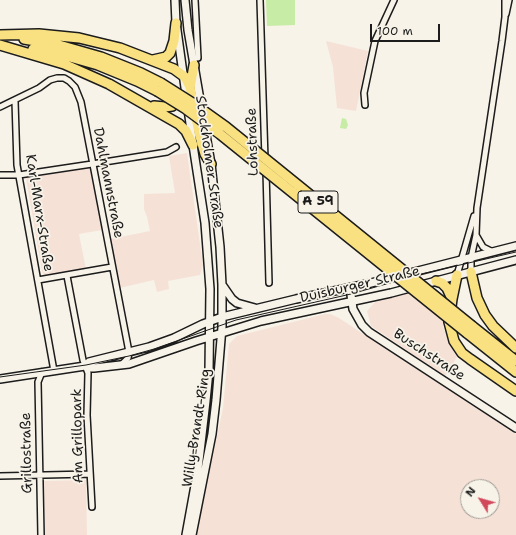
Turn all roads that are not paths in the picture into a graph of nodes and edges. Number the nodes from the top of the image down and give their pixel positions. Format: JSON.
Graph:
{"nodes":[{"id":1,"x":175,"y":0,"type":"edge"},
{"id":2,"x":185,"y":0,"type":"edge"},
{"id":3,"x":195,"y":0,"type":"edge"},
{"id":4,"x":260,"y":0,"type":"edge"},
{"id":5,"x":394,"y":0,"type":"edge"},
{"id":6,"x":505,"y":0,"type":"edge"},
{"id":7,"x":509,"y":0,"type":"edge"},
{"id":8,"x":505,"y":17,"type":"junction"},
{"id":9,"x":176,"y":23,"type":"junction"},
{"id":10,"x":0,"y":35,"type":"edge"},
{"id":11,"x":0,"y":45,"type":"edge"},
{"id":12,"x":153,"y":60,"type":"junction"},
{"id":13,"x":196,"y":62,"type":"junction"},
{"id":14,"x":183,"y":75,"type":"junction"},
{"id":15,"x":159,"y":87,"type":"junction"},
{"id":16,"x":188,"y":91,"type":"junction"},
{"id":17,"x":15,"y":101,"type":"junction"},
{"id":18,"x":143,"y":103,"type":"junction"},
{"id":19,"x":365,"y":105,"type":"dead end"},
{"id":20,"x":0,"y":107,"type":"edge"},
{"id":21,"x":193,"y":145,"type":"junction"},
{"id":22,"x":176,"y":148,"type":"dead end"},
{"id":23,"x":92,"y":164,"type":"junction"},
{"id":24,"x":211,"y":164,"type":"junction"},
{"id":25,"x":0,"y":175,"type":"edge"},
{"id":26,"x":19,"y":175,"type":"junction"},
{"id":27,"x":477,"y":208,"type":"junction"},
{"id":28,"x":476,"y":234,"type":"junction"},
{"id":29,"x":516,"y":246,"type":"edge"},
{"id":30,"x":493,"y":252,"type":"junction"},
{"id":31,"x":471,"y":258,"type":"junction"},
{"id":32,"x":461,"y":260,"type":"junction"},
{"id":33,"x":516,"y":260,"type":"edge"},
{"id":34,"x":112,"y":267,"type":"junction"},
{"id":35,"x":471,"y":272,"type":"junction"},
{"id":36,"x":67,"y":276,"type":"junction"},
{"id":37,"x":457,"y":276,"type":"junction"},
{"id":38,"x":38,"y":280,"type":"junction"},
{"id":39,"x":436,"y":281,"type":"junction"},
{"id":40,"x":269,"y":283,"type":"dead end"},
{"id":41,"x":222,"y":285,"type":"junction"},
{"id":42,"x":350,"y":288,"type":"junction"},
{"id":43,"x":452,"y":299,"type":"junction"},
{"id":44,"x":352,"y":302,"type":"junction"},
{"id":45,"x":257,"y":308,"type":"junction"},
{"id":46,"x":222,"y":321,"type":"junction"},
{"id":47,"x":210,"y":325,"type":"junction"},
{"id":48,"x":469,"y":329,"type":"junction"},
{"id":49,"x":222,"y":333,"type":"junction"},
{"id":50,"x":210,"y":337,"type":"junction"},
{"id":51,"x":516,"y":348,"type":"edge"},
{"id":52,"x":132,"y":351,"type":"junction"},
{"id":53,"x":516,"y":361,"type":"edge"},
{"id":54,"x":134,"y":362,"type":"junction"},
{"id":55,"x":121,"y":364,"type":"junction"},
{"id":56,"x":85,"y":366,"type":"junction"},
{"id":57,"x":54,"y":370,"type":"junction"},
{"id":58,"x":42,"y":372,"type":"junction"},
{"id":59,"x":516,"y":372,"type":"edge"},
{"id":60,"x":0,"y":379,"type":"edge"},
{"id":61,"x":516,"y":391,"type":"edge"},
{"id":62,"x":516,"y":428,"type":"edge"},
{"id":63,"x":90,"y":474,"type":"junction"},
{"id":64,"x":39,"y":475,"type":"junction"},
{"id":65,"x":0,"y":476,"type":"edge"},
{"id":66,"x":92,"y":507,"type":"dead end"},
{"id":67,"x":41,"y":535,"type":"edge"},
{"id":68,"x":186,"y":535,"type":"edge"},
{"id":69,"x":192,"y":535,"type":"edge"}],
"edges":[{"from":1,"to":9,"type":"main road"},
{"from":2,"to":13,"type":"main road","name":"Stockholmer Straße"},
{"from":3,"to":13,"type":"street","name":"Stockholmer Straße"},
{"from":4,"to":40,"type":"street","name":"Lohstraße"},
{"from":5,"to":19,"type":"street"},
{"from":6,"to":8,"type":"street"},
{"from":7,"to":8,"type":"street"},
{"from":8,"to":27,"type":"street"},
{"from":9,"to":12,"type":"highway"},
{"from":9,"to":14,"type":"main road"},
{"from":10,"to":12,"type":"highway"},
{"from":10,"to":15,"type":"highway","number":"A 59"},
{"from":11,"to":15,"type":"highway","number":"A 59"},
{"from":11,"to":18,"type":"highway"},
{"from":12,"to":14,"type":"highway"},
{"from":13,"to":16,"type":"highway"},
{"from":13,"to":24,"type":"main road","name":"Stockholmer Straße"},
{"from":14,"to":16,"type":"highway"},
{"from":15,"to":48,"type":"highway","number":"A 59","bridge":true},
{"from":16,"to":18,"type":"highway"},
{"from":16,"to":21,"type":"main road","name":"Stockholmer Straße"},
{"from":16,"to":24,"type":"highway"},
{"from":17,"to":20,"type":"street","name":"Dahlmannstraße"},
{"from":17,"to":23,"type":"street","name":"Dahlmannstraße"},
{"from":17,"to":26,"type":"street","name":"Karl-Marx-Straße"},
{"from":18,"to":21,"type":"highway"},
{"from":21,"to":47,"type":"main road","name":"Stockholmer Straße"},
{"from":22,"to":23,"type":"street"},
{"from":23,"to":26,"type":"street"},
{"from":23,"to":34,"type":"street","name":"Dahlmannstraße"},
{"from":24,"to":41,"type":"main road","name":"Stockholmer Straße"},
{"from":25,"to":26,"type":"street"},
{"from":26,"to":38,"type":"street","name":"Karl-Marx-Straße"},
{"from":27,"to":28,"type":"street"},
{"from":27,"to":32,"type":"street"},
{"from":28,"to":30,"type":"street"},
{"from":28,"to":31,"type":"street"},
{"from":29,"to":30,"type":"main road","name":"Duisburger Straße"},
{"from":30,"to":31,"type":"main road","name":"Duisburger Straße"},
{"from":31,"to":32,"type":"main road","name":"Duisburger Straße"},
{"from":31,"to":35,"type":"street"},
{"from":32,"to":37,"type":"street"},
{"from":32,"to":42,"type":"main road","name":"Duisburger Straße"},
{"from":33,"to":35,"type":"main road","name":"Duisburger Straße"},
{"from":34,"to":36,"type":"street"},
{"from":34,"to":52,"type":"street","name":"Dahlmannstraße"},
{"from":35,"to":37,"type":"main road","name":"Duisburger Straße"},
{"from":35,"to":51,"type":"highway"},
{"from":36,"to":38,"type":"street"},
{"from":36,"to":56,"type":"street","name":"Am Grillopark"},
{"from":37,"to":39,"type":"main road","name":"Duisburger Straße"},
{"from":37,"to":43,"type":"highway"},
{"from":38,"to":57,"type":"street","name":"Karl-Marx-Straße"},
{"from":39,"to":43,"type":"highway"},
{"from":39,"to":44,"type":"main road","name":"Duisburger Straße"},
{"from":41,"to":45,"type":"main road"},
{"from":41,"to":46,"type":"main road","name":"Stockholmer Straße"},
{"from":42,"to":44,"type":"main road","name":"Buschstraße"},
{"from":42,"to":45,"type":"main road","name":"Duisburger Straße"},
{"from":43,"to":61,"type":"highway"},
{"from":44,"to":49,"type":"main road","name":"Duisburger Straße"},
{"from":44,"to":62,"type":"main road","name":"Buschstraße"},
{"from":45,"to":46,"type":"main road","name":"Duisburger Straße"},
{"from":46,"to":47,"type":"main road","name":"Duisburger Straße"},
{"from":46,"to":49,"type":"main road","name":"Willy-Brandt-Ring"},
{"from":47,"to":50,"type":"main road","name":"Willy-Brandt-Ring"},
{"from":47,"to":52,"type":"main road","name":"Duisburger Straße"},
{"from":48,"to":53,"type":"highway","number":"A 59"},
{"from":48,"to":59,"type":"highway","number":"A 59"},
{"from":49,"to":50,"type":"main road","name":"Duisburger Straße"},
{"from":49,"to":69,"type":"main road","name":"Willy-Brandt-Ring"},
{"from":50,"to":54,"type":"main road","name":"Duisburger Straße"},
{"from":50,"to":68,"type":"main road","name":"Willy-Brandt-Ring"},
{"from":52,"to":54,"type":"street"},
{"from":52,"to":55,"type":"street"},
{"from":52,"to":56,"type":"main road","name":"Duisburger Straße"},
{"from":54,"to":55,"type":"main road","name":"Duisburger Straße"},
{"from":55,"to":56,"type":"main road","name":"Duisburger Straße"},
{"from":56,"to":57,"type":"main road"},
{"from":56,"to":63,"type":"street","name":"Am Grillopark"},
{"from":57,"to":58,"type":"main road"},
{"from":58,"to":60,"type":"main road"},
{"from":58,"to":64,"type":"street","name":"Grillostraße"},
{"from":63,"to":64,"type":"street"},
{"from":63,"to":66,"type":"street","name":"Am Grillopark"},
{"from":64,"to":65,"type":"street"},
{"from":64,"to":67,"type":"street","name":"Grillostraße"}]}
